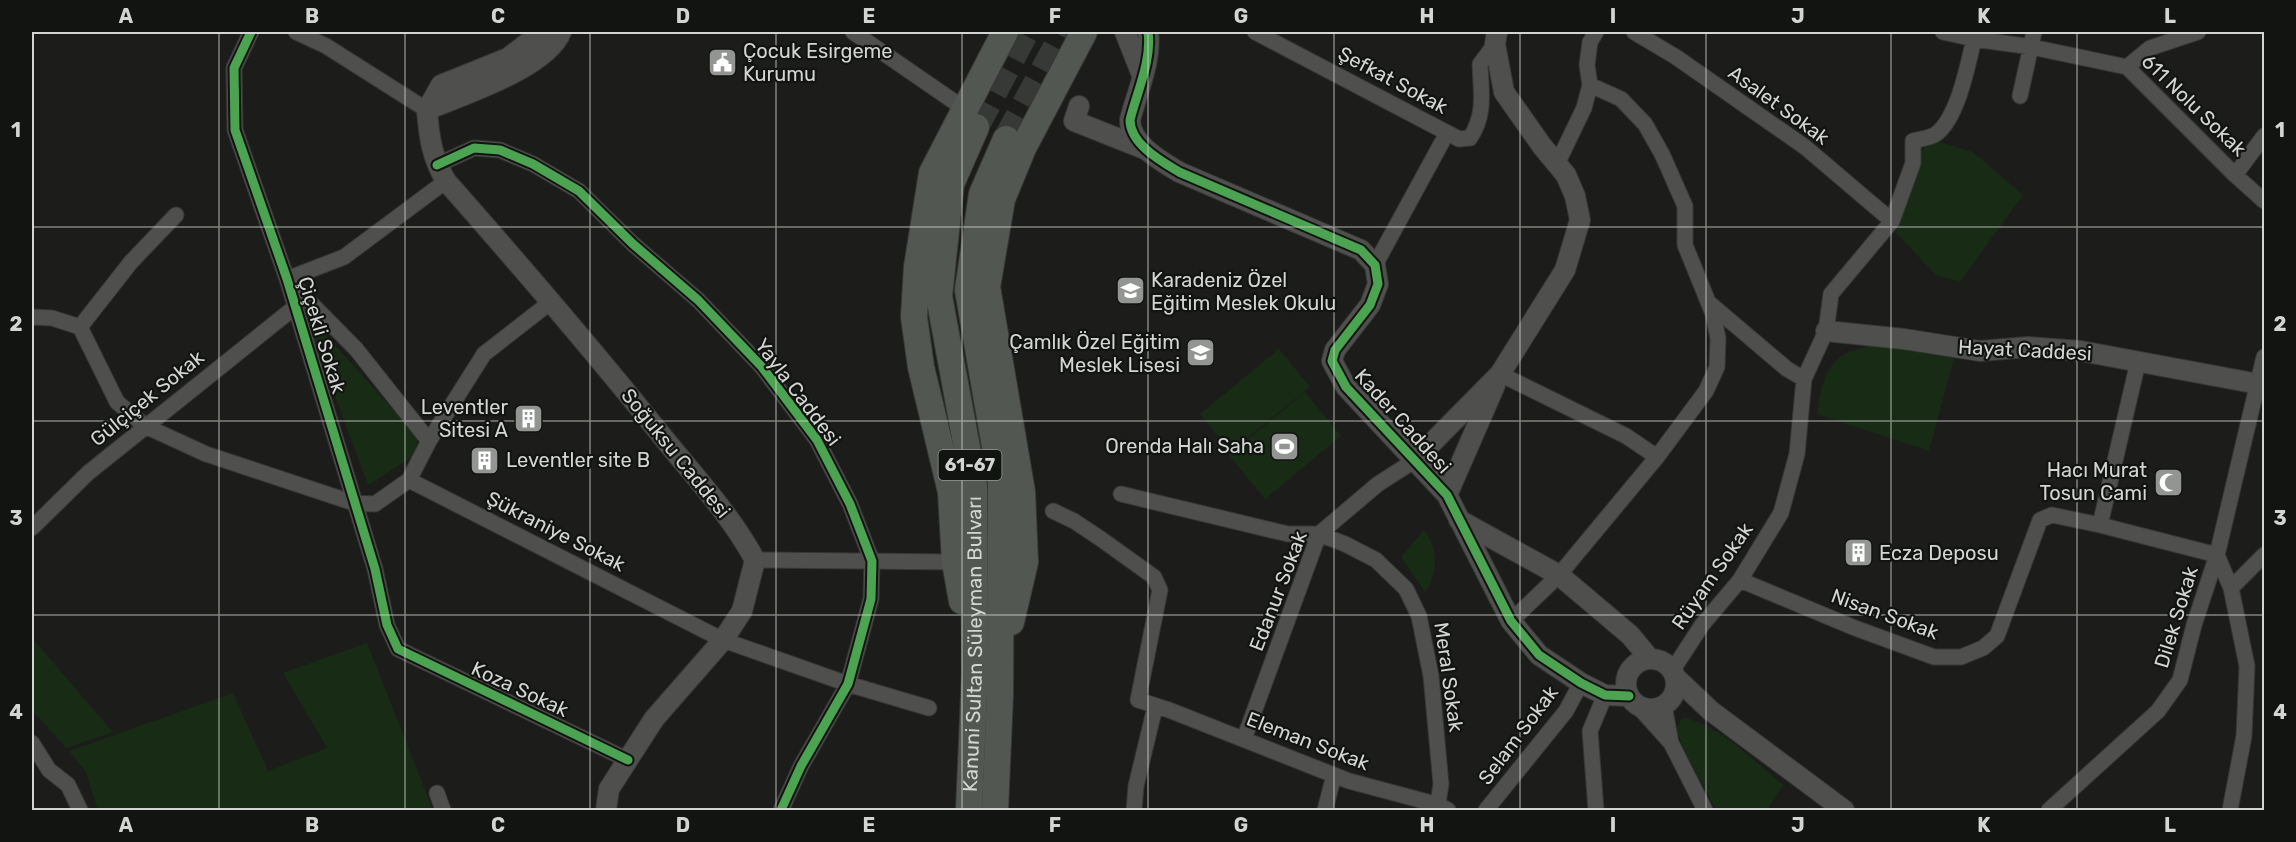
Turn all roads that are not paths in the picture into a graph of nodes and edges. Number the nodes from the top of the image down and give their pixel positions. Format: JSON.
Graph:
{"nodes":[{"id":1,"x":251,"y":32,"type":"edge"},
{"id":2,"x":296,"y":32,"type":"edge"},
{"id":3,"x":542,"y":32,"type":"edge"},
{"id":4,"x":561,"y":32,"type":"edge"},
{"id":5,"x":854,"y":32,"type":"edge"},
{"id":6,"x":1005,"y":32,"type":"edge"},
{"id":7,"x":1084,"y":32,"type":"edge"},
{"id":8,"x":1125,"y":32,"type":"edge"},
{"id":9,"x":1148,"y":32,"type":"edge"},
{"id":10,"x":1255,"y":32,"type":"edge"},
{"id":11,"x":1596,"y":32,"type":"edge"},
{"id":12,"x":1634,"y":32,"type":"edge"},
{"id":13,"x":1943,"y":32,"type":"edge"},
{"id":14,"x":2198,"y":32,"type":"edge"},
{"id":15,"x":1496,"y":38,"type":"edge"},
{"id":16,"x":1974,"y":39,"type":"junction"},
{"id":17,"x":2033,"y":39,"type":"edge"},
{"id":18,"x":2127,"y":67,"type":"junction"},
{"id":19,"x":1142,"y":75,"type":"junction"},
{"id":20,"x":1590,"y":85,"type":"junction"},
{"id":21,"x":2020,"y":96,"type":"dead end"},
{"id":22,"x":956,"y":103,"type":"dead end"},
{"id":23,"x":1079,"y":106,"type":"dead end"},
{"id":24,"x":427,"y":110,"type":"junction"},
{"id":25,"x":976,"y":127,"type":"tunnel mouth"},
{"id":26,"x":1447,"y":133,"type":"junction"},
{"id":27,"x":2265,"y":136,"type":"edge"},
{"id":28,"x":1006,"y":139,"type":"tunnel mouth"},
{"id":29,"x":1147,"y":150,"type":"junction"},
{"id":30,"x":1557,"y":164,"type":"junction"},
{"id":31,"x":441,"y":173,"type":"junction"},
{"id":32,"x":2235,"y":175,"type":"junction"},
{"id":33,"x":2265,"y":201,"type":"edge"},
{"id":34,"x":176,"y":215,"type":"dead end"},
{"id":35,"x":1892,"y":221,"type":"junction"},
{"id":36,"x":1375,"y":265,"type":"junction"},
{"id":37,"x":287,"y":279,"type":"junction"},
{"id":38,"x":552,"y":301,"type":"junction"},
{"id":39,"x":1708,"y":302,"type":"junction"},
{"id":40,"x":295,"y":307,"type":"junction"},
{"id":41,"x":32,"y":317,"type":"edge"},
{"id":42,"x":80,"y":327,"type":"junction"},
{"id":43,"x":1826,"y":331,"type":"junction"},
{"id":44,"x":2265,"y":357,"type":"edge"},
{"id":45,"x":2138,"y":362,"type":"junction"},
{"id":46,"x":1500,"y":374,"type":"junction"},
{"id":47,"x":1804,"y":379,"type":"junction"},
{"id":48,"x":2262,"y":384,"type":"edge"},
{"id":49,"x":145,"y":426,"type":"junction"},
{"id":50,"x":429,"y":441,"type":"junction"},
{"id":51,"x":1657,"y":457,"type":"junction"},
{"id":52,"x":1414,"y":461,"type":"junction"},
{"id":53,"x":409,"y":480,"type":"junction"},
{"id":54,"x":1121,"y":494,"type":"dead end"},
{"id":55,"x":1447,"y":495,"type":"junction"},
{"id":56,"x":354,"y":502,"type":"junction"},
{"id":57,"x":1053,"y":511,"type":"dead end"},
{"id":58,"x":1460,"y":520,"type":"junction"},
{"id":59,"x":2100,"y":525,"type":"junction"},
{"id":60,"x":32,"y":528,"type":"edge"},
{"id":61,"x":1319,"y":534,"type":"junction"},
{"id":62,"x":2217,"y":555,"type":"junction"},
{"id":63,"x":2265,"y":555,"type":"edge"},
{"id":64,"x":755,"y":560,"type":"junction"},
{"id":65,"x":872,"y":561,"type":"junction"},
{"id":66,"x":955,"y":562,"type":"junction"},
{"id":67,"x":1559,"y":575,"type":"junction"},
{"id":68,"x":1740,"y":580,"type":"junction"},
{"id":69,"x":2231,"y":588,"type":"junction"},
{"id":70,"x":1511,"y":621,"type":"junction"},
{"id":71,"x":723,"y":640,"type":"junction"},
{"id":72,"x":398,"y":649,"type":"joint"},
{"id":73,"x":1650,"y":659,"type":"junction"},
{"id":74,"x":1000,"y":666,"type":"junction"},
{"id":75,"x":975,"y":672,"type":"junction"},
{"id":76,"x":1674,"y":674,"type":"junction"},
{"id":77,"x":1581,"y":683,"type":"junction"},
{"id":78,"x":848,"y":684,"type":"junction"},
{"id":79,"x":1605,"y":695,"type":"junction"},
{"id":80,"x":1632,"y":699,"type":"junction"},
{"id":81,"x":1668,"y":701,"type":"junction"},
{"id":82,"x":1155,"y":707,"type":"junction"},
{"id":83,"x":929,"y":708,"type":"dead end"},
{"id":84,"x":1711,"y":711,"type":"junction"},
{"id":85,"x":1244,"y":739,"type":"junction"},
{"id":86,"x":1671,"y":743,"type":"junction"},
{"id":87,"x":33,"y":750,"type":"edge"},
{"id":88,"x":627,"y":760,"type":"junction"},
{"id":89,"x":1334,"y":775,"type":"junction"},
{"id":90,"x":437,"y":793,"type":"dead end"},
{"id":91,"x":1441,"y":809,"type":"edge"},
{"id":92,"x":80,"y":810,"type":"edge"},
{"id":93,"x":443,"y":810,"type":"edge"},
{"id":94,"x":606,"y":810,"type":"edge"},
{"id":95,"x":781,"y":810,"type":"edge"},
{"id":96,"x":969,"y":810,"type":"edge"},
{"id":97,"x":995,"y":810,"type":"edge"},
{"id":98,"x":1134,"y":810,"type":"edge"},
{"id":99,"x":1325,"y":810,"type":"edge"},
{"id":100,"x":1486,"y":810,"type":"edge"},
{"id":101,"x":1596,"y":810,"type":"edge"},
{"id":102,"x":1705,"y":810,"type":"edge"},
{"id":103,"x":1844,"y":810,"type":"edge"},
{"id":104,"x":2049,"y":810,"type":"edge"},
{"id":105,"x":2230,"y":810,"type":"edge"}],
"edges":[{"from":1,"to":37,"type":"street","name":"Çiçekli Sokak"},
{"from":2,"to":24,"type":"street"},
{"from":3,"to":24,"type":"street"},
{"from":4,"to":24,"type":"street"},
{"from":5,"to":22,"type":"street"},
{"from":6,"to":66,"type":"main road","number":"61-67"},
{"from":7,"to":74,"type":"main road","number":"61-67"},
{"from":8,"to":19,"type":"street"},
{"from":9,"to":19,"type":"street"},
{"from":10,"to":26,"type":"street","name":"Şefkat Sokak"},
{"from":11,"to":20,"type":"street"},
{"from":12,"to":35,"type":"street","name":"Asalet Sokak"},
{"from":13,"to":16,"type":"street","name":"611 Nolu Sokak"},
{"from":14,"to":18,"type":"street"},
{"from":15,"to":26,"type":"street"},
{"from":15,"to":30,"type":"street"},
{"from":16,"to":17,"type":"street","name":"611 Nolu Sokak"},
{"from":16,"to":35,"type":"street","name":"Rüyam Sokak"},
{"from":17,"to":18,"type":"street","name":"611 Nolu Sokak"},
{"from":17,"to":21,"type":"street"},
{"from":18,"to":32,"type":"street","name":"611 Nolu Sokak"},
{"from":19,"to":29,"type":"street"},
{"from":20,"to":30,"type":"street"},
{"from":20,"to":39,"type":"street"},
{"from":23,"to":29,"type":"street"},
{"from":24,"to":31,"type":"street","name":"Soğuksu Caddesi"},
{"from":25,"to":75,"type":"main road","name":"Kanuni Sultan Süleyman Bulvarı","number":"61-67"},
{"from":26,"to":36,"type":"street"},
{"from":27,"to":32,"type":"street"},
{"from":28,"to":74,"type":"main road","name":"Kanuni Sultan Süleyman Bulvarı","number":"61-67"},
{"from":29,"to":36,"type":"street"},
{"from":30,"to":46,"type":"street"},
{"from":31,"to":37,"type":"street","name":"Yayla Caddesi"},
{"from":31,"to":38,"type":"street","name":"Soğuksu Caddesi"},
{"from":31,"to":65,"type":"street","name":"Yayla Caddesi"},
{"from":32,"to":33,"type":"street","name":"611 Nolu Sokak"},
{"from":34,"to":42,"type":"street"},
{"from":35,"to":43,"type":"street","name":"Rüyam Sokak"},
{"from":36,"to":52,"type":"street","name":"Kader Caddesi"},
{"from":37,"to":40,"type":"street","name":"Çiçekli Sokak"},
{"from":37,"to":50,"type":"street"},
{"from":38,"to":50,"type":"street"},
{"from":38,"to":64,"type":"street","name":"Soğuksu Caddesi"},
{"from":39,"to":47,"type":"street"},
{"from":39,"to":51,"type":"street"},
{"from":40,"to":49,"type":"street","name":"Gülçiçek Sokak"},
{"from":40,"to":56,"type":"street","name":"Çiçekli Sokak"},
{"from":41,"to":42,"type":"street"},
{"from":42,"to":49,"type":"street"},
{"from":43,"to":45,"type":"street","name":"Hayat Caddesi"},
{"from":43,"to":47,"type":"street","name":"Rüyam Sokak"},
{"from":44,"to":48,"type":"street","name":"Dilek Sokak"},
{"from":45,"to":48,"type":"street","name":"Hayat Caddesi"},
{"from":45,"to":59,"type":"street"},
{"from":46,"to":51,"type":"street"},
{"from":46,"to":52,"type":"street"},
{"from":46,"to":55,"type":"street"},
{"from":47,"to":68,"type":"street","name":"Rüyam Sokak"},
{"from":48,"to":62,"type":"street","name":"Dilek Sokak"},
{"from":49,"to":56,"type":"street"},
{"from":49,"to":60,"type":"street","name":"Gülçiçek Sokak"},
{"from":50,"to":53,"type":"street"},
{"from":51,"to":67,"type":"street"},
{"from":52,"to":55,"type":"street","name":"Kader Caddesi"},
{"from":52,"to":61,"type":"street","name":"Edanur Sokak"},
{"from":53,"to":56,"type":"street"},
{"from":53,"to":71,"type":"street","name":"Şükraniye Sokak"},
{"from":54,"to":61,"type":"street"},
{"from":55,"to":58,"type":"street","name":"Kader Caddesi"},
{"from":56,"to":72,"type":"street","name":"Çiçekli Sokak"},
{"from":57,"to":82,"type":"street"},
{"from":58,"to":67,"type":"street"},
{"from":58,"to":70,"type":"street","name":"Kader Caddesi"},
{"from":59,"to":62,"type":"street","name":"Nisan Sokak"},
{"from":59,"to":68,"type":"street","name":"Nisan Sokak"},
{"from":61,"to":85,"type":"street","name":"Edanur Sokak"},
{"from":61,"to":91,"type":"street","name":"Meral Sokak"},
{"from":62,"to":69,"type":"street"},
{"from":62,"to":104,"type":"street","name":"Dilek Sokak"},
{"from":63,"to":69,"type":"street"},
{"from":64,"to":65,"type":"street"},
{"from":64,"to":71,"type":"street"},
{"from":65,"to":66,"type":"street"},
{"from":65,"to":78,"type":"street","name":"Yayla Caddesi"},
{"from":66,"to":75,"type":"main road","number":"61-67"},
{"from":67,"to":70,"type":"street"},
{"from":67,"to":73,"type":"street"},
{"from":68,"to":76,"type":"street","name":"Rüyam Sokak"},
{"from":69,"to":105,"type":"street"},
{"from":70,"to":77,"type":"street","name":"Kader Caddesi"},
{"from":71,"to":78,"type":"street","name":"Şükraniye Sokak"},
{"from":71,"to":88,"type":"street"},
{"from":72,"to":88,"type":"street","name":"Koza Sokak"},
{"from":73,"to":76,"type":"street","name":"Kader Caddesi"},
{"from":73,"to":80,"type":"street"},
{"from":74,"to":97,"type":"main road","name":"Kanuni Sultan Süleyman Bulvarı","number":"61-67"},
{"from":75,"to":96,"type":"main road","name":"Kanuni Sultan Süleyman Bulvarı","number":"61-67"},
{"from":76,"to":81,"type":"street"},
{"from":76,"to":84,"type":"street","name":"Kader Caddesi"},
{"from":77,"to":79,"type":"street","name":"Kader Caddesi"},
{"from":77,"to":100,"type":"street","name":"Selam Sokak"},
{"from":78,"to":83,"type":"street","name":"Şükraniye Sokak"},
{"from":78,"to":95,"type":"street","name":"Yayla Caddesi"},
{"from":79,"to":80,"type":"street","name":"Kader Caddesi"},
{"from":79,"to":101,"type":"street"},
{"from":80,"to":81,"type":"street","name":"Kader Caddesi"},
{"from":80,"to":86,"type":"street"},
{"from":81,"to":84,"type":"street","name":"Kader Caddesi"},
{"from":81,"to":86,"type":"street"},
{"from":82,"to":85,"type":"street","name":"Eleman Sokak"},
{"from":82,"to":98,"type":"street"},
{"from":84,"to":103,"type":"street","name":"Kader Caddesi"},
{"from":85,"to":89,"type":"street","name":"Eleman Sokak"},
{"from":86,"to":102,"type":"street"},
{"from":87,"to":92,"type":"street"},
{"from":88,"to":94,"type":"street"},
{"from":89,"to":91,"type":"street","name":"Eleman Sokak"},
{"from":89,"to":99,"type":"street"},
{"from":90,"to":93,"type":"street"}]}
